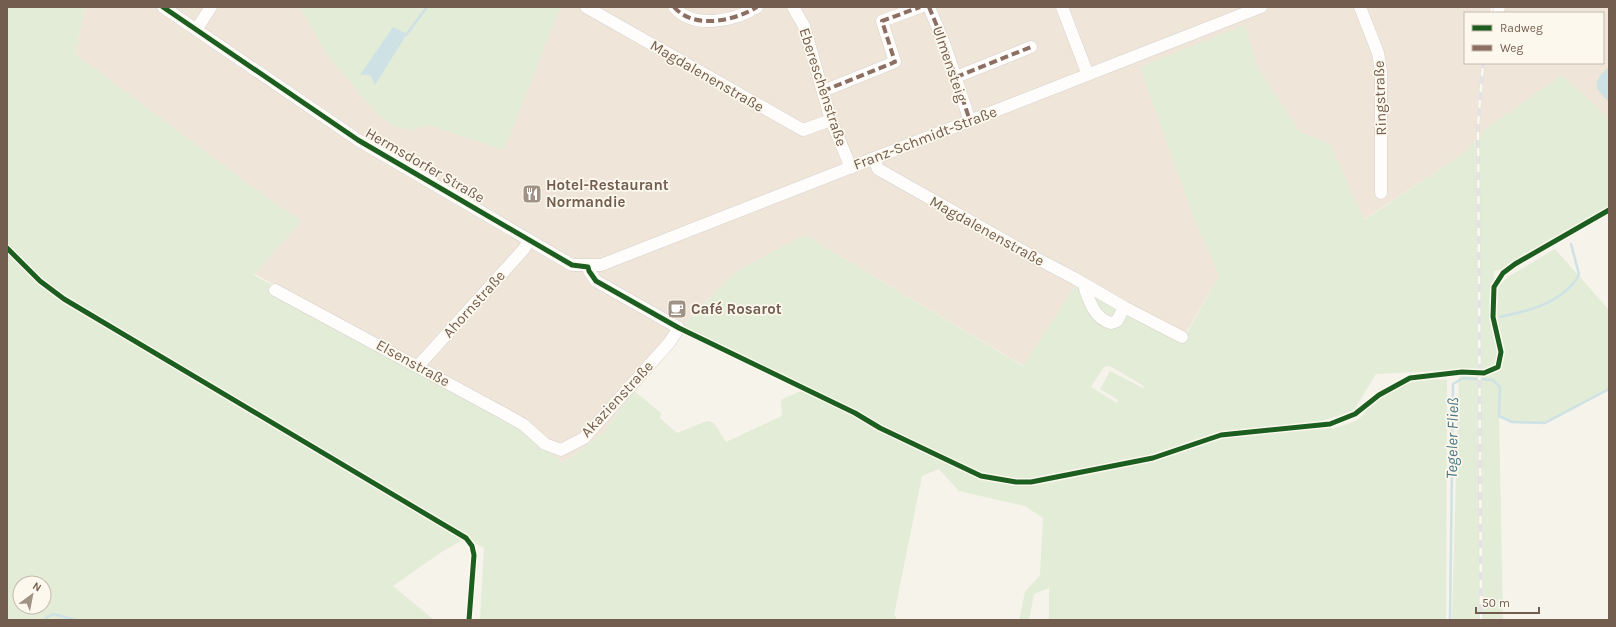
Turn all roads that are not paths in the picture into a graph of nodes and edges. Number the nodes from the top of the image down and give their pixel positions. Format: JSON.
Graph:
{"nodes":[{"id":1,"x":163,"y":7,"type":"edge"},
{"id":2,"x":211,"y":7,"type":"edge"},
{"id":3,"x":586,"y":7,"type":"edge"},
{"id":4,"x":674,"y":7,"type":"edge"},
{"id":5,"x":757,"y":7,"type":"edge"},
{"id":6,"x":793,"y":7,"type":"edge"},
{"id":7,"x":920,"y":7,"type":"edge"},
{"id":8,"x":930,"y":7,"type":"edge"},
{"id":9,"x":1062,"y":7,"type":"edge"},
{"id":10,"x":1262,"y":7,"type":"edge"},
{"id":11,"x":1360,"y":7,"type":"edge"},
{"id":12,"x":196,"y":30,"type":"junction"},
{"id":13,"x":1032,"y":47,"type":"dead end"},
{"id":14,"x":1088,"y":75,"type":"junction"},
{"id":15,"x":956,"y":77,"type":"junction"},
{"id":16,"x":823,"y":91,"type":"junction"},
{"id":17,"x":831,"y":120,"type":"junction"},
{"id":18,"x":970,"y":121,"type":"junction"},
{"id":19,"x":874,"y":159,"type":"junction"},
{"id":20,"x":851,"y":168,"type":"junction"},
{"id":21,"x":1382,"y":193,"type":"dead end"},
{"id":22,"x":529,"y":240,"type":"junction"},
{"id":23,"x":588,"y":266,"type":"junction"},
{"id":24,"x":1086,"y":285,"type":"junction"},
{"id":25,"x":276,"y":290,"type":"dead end"},
{"id":26,"x":1124,"y":307,"type":"junction"},
{"id":27,"x":1182,"y":337,"type":"dead end"},
{"id":28,"x":418,"y":366,"type":"junction"},
{"id":29,"x":544,"y":444,"type":"joint"}],
"edges":[{"from":1,"to":12,"type":"street","name":"Hermsdorfer Straße"},
{"from":2,"to":12,"type":"street"},
{"from":3,"to":17,"type":"street","name":"Magdalenenstraße"},
{"from":4,"to":5,"type":"street"},
{"from":6,"to":16,"type":"street","name":"Ebereschenstraße"},
{"from":7,"to":16,"type":"street"},
{"from":8,"to":15,"type":"street","name":"Ulmensteig"},
{"from":9,"to":14,"type":"street"},
{"from":10,"to":14,"type":"street","name":"Franz-Schmidt-Straße"},
{"from":11,"to":21,"type":"street","name":"Ringstraße"},
{"from":12,"to":22,"type":"street","name":"Hermsdorfer Straße"},
{"from":13,"to":15,"type":"street"},
{"from":14,"to":18,"type":"street","name":"Franz-Schmidt-Straße"},
{"from":15,"to":18,"type":"street","name":"Ulmensteig"},
{"from":16,"to":17,"type":"street","name":"Ebereschenstraße"},
{"from":17,"to":20,"type":"street","name":"Ebereschenstraße"},
{"from":18,"to":19,"type":"street","name":"Franz-Schmidt-Straße"},
{"from":19,"to":20,"type":"street","name":"Franz-Schmidt-Straße"},
{"from":19,"to":24,"type":"street","name":"Magdalenenstraße"},
{"from":20,"to":23,"type":"street","name":"Franz-Schmidt-Straße"},
{"from":22,"to":23,"type":"street","name":"Hermsdorfer Straße"},
{"from":22,"to":28,"type":"street","name":"Ahornstraße"},
{"from":23,"to":29,"type":"street","name":"Akazienstraße"},
{"from":24,"to":26,"type":"street","name":"Magdalenenstraße"},
{"from":24,"to":26,"type":"street"},
{"from":25,"to":28,"type":"street","name":"Elsenstraße"},
{"from":26,"to":27,"type":"street","name":"Magdalenenstraße"},
{"from":28,"to":29,"type":"street","name":"Elsenstraße"}]}
